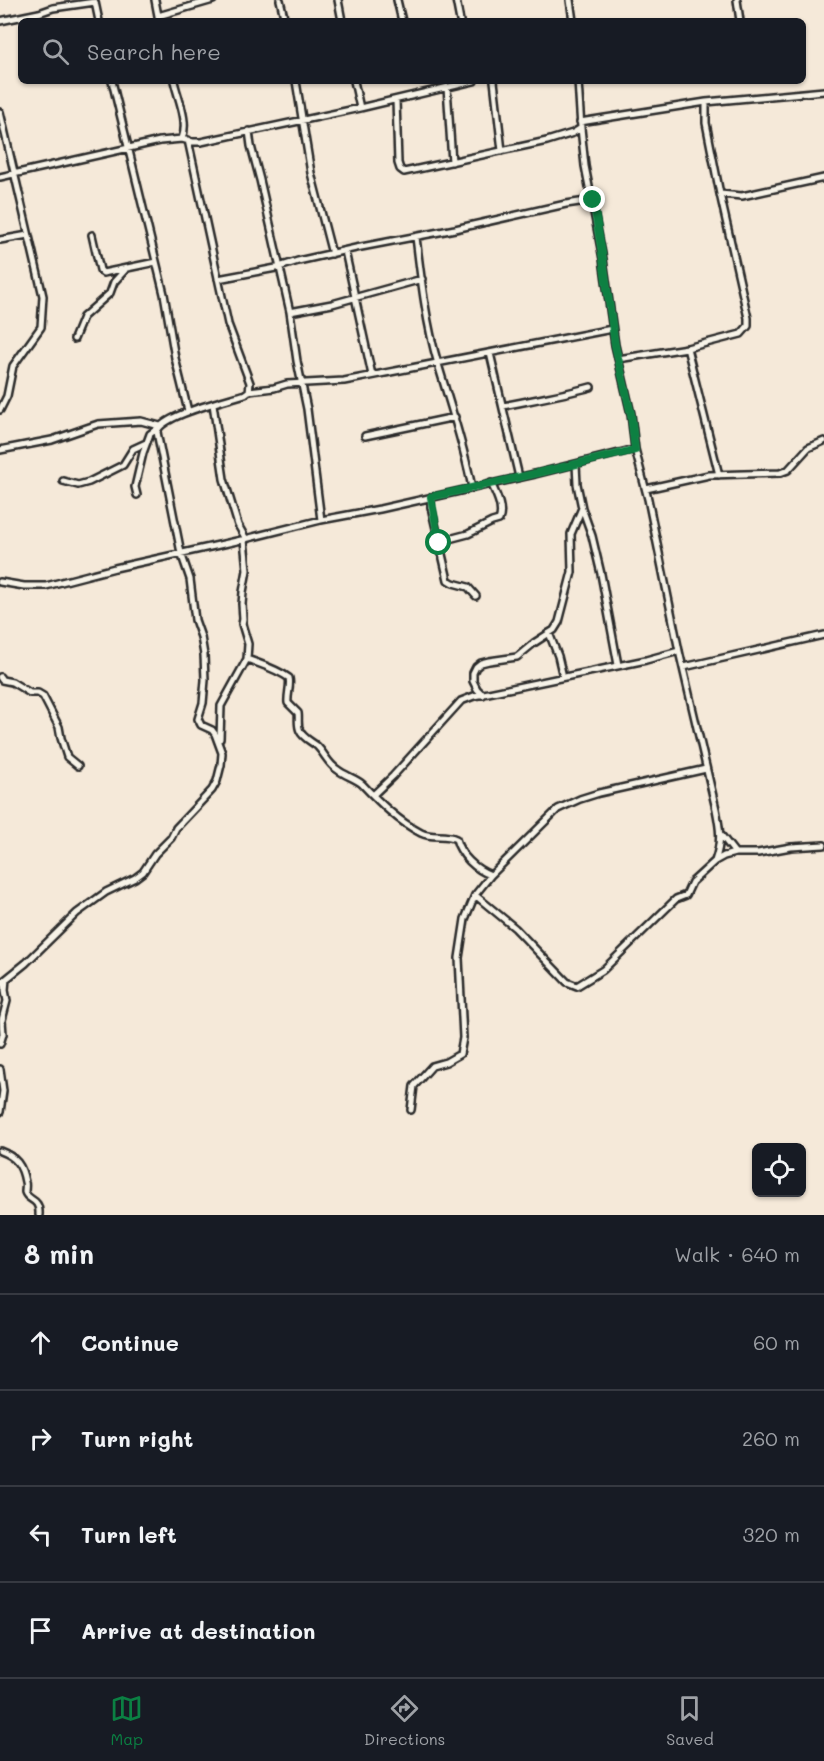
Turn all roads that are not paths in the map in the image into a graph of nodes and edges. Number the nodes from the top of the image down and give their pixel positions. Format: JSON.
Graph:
{"nodes":[{"id":1,"x":155,"y":0,"type":"edge"},
{"id":2,"x":213,"y":0,"type":"edge"},
{"id":3,"x":280,"y":0,"type":"edge"},
{"id":4,"x":338,"y":0,"type":"edge"},
{"id":5,"x":397,"y":0,"type":"edge"},
{"id":6,"x":456,"y":0,"type":"edge"},
{"id":7,"x":570,"y":0,"type":"edge"},
{"id":8,"x":737,"y":0,"type":"edge"},
{"id":9,"x":95,"y":1,"type":"edge"},
{"id":10,"x":98,"y":18,"type":"edge"},
{"id":11,"x":159,"y":18,"type":"edge"},
{"id":12,"x":284,"y":18,"type":"edge"},
{"id":13,"x":341,"y":18,"type":"edge"},
{"id":14,"x":401,"y":18,"type":"edge"},
{"id":15,"x":459,"y":18,"type":"edge"},
{"id":16,"x":573,"y":18,"type":"edge"},
{"id":17,"x":740,"y":18,"type":"edge"},
{"id":18,"x":0,"y":21,"type":"edge"},
{"id":19,"x":113,"y":84,"type":"edge"},
{"id":20,"x":175,"y":84,"type":"edge"},
{"id":21,"x":296,"y":84,"type":"edge"},
{"id":22,"x":355,"y":84,"type":"edge"},
{"id":23,"x":460,"y":84,"type":"edge"},
{"id":24,"x":494,"y":84,"type":"edge"},
{"id":25,"x":578,"y":84,"type":"edge"},
{"id":26,"x":447,"y":87,"type":"junction"},
{"id":27,"x":824,"y":91,"type":"edge"},
{"id":28,"x":396,"y":100,"type":"junction"},
{"id":29,"x":706,"y":102,"type":"junction"},
{"id":30,"x":360,"y":108,"type":"junction"},
{"id":31,"x":0,"y":112,"type":"edge"},
{"id":32,"x":301,"y":121,"type":"junction"},
{"id":33,"x":580,"y":124,"type":"junction"},
{"id":34,"x":249,"y":131,"type":"junction"},
{"id":35,"x":185,"y":140,"type":"junction"},
{"id":36,"x":129,"y":148,"type":"junction"},
{"id":37,"x":502,"y":151,"type":"junction"},
{"id":38,"x":452,"y":162,"type":"junction"},
{"id":39,"x":14,"y":174,"type":"junction"},
{"id":40,"x":0,"y":177,"type":"edge"},
{"id":41,"x":824,"y":178,"type":"edge"},
{"id":42,"x":720,"y":194,"type":"junction"},
{"id":43,"x":593,"y":200,"type":"junction"},
{"id":44,"x":28,"y":235,"type":"junction"},
{"id":45,"x":92,"y":235,"type":"dead end"},
{"id":46,"x":416,"y":237,"type":"junction"},
{"id":47,"x":0,"y":240,"type":"edge"},
{"id":48,"x":345,"y":251,"type":"junction"},
{"id":49,"x":332,"y":254,"type":"junction"},
{"id":50,"x":156,"y":262,"type":"junction"},
{"id":51,"x":280,"y":267,"type":"junction"},
{"id":52,"x":125,"y":269,"type":"junction"},
{"id":53,"x":218,"y":279,"type":"junction"},
{"id":54,"x":422,"y":279,"type":"junction"},
{"id":55,"x":355,"y":298,"type":"junction"},
{"id":56,"x":290,"y":312,"type":"junction"},
{"id":57,"x":612,"y":329,"type":"junction"},
{"id":58,"x":74,"y":339,"type":"dead end"},
{"id":59,"x":687,"y":348,"type":"junction"},
{"id":60,"x":490,"y":353,"type":"junction"},
{"id":61,"x":618,"y":359,"type":"junction"},
{"id":62,"x":438,"y":362,"type":"junction"},
{"id":63,"x":372,"y":375,"type":"junction"},
{"id":64,"x":302,"y":382,"type":"junction"},
{"id":65,"x":591,"y":387,"type":"dead end"},
{"id":66,"x":249,"y":391,"type":"junction"},
{"id":67,"x":213,"y":405,"type":"junction"},
{"id":68,"x":502,"y":406,"type":"junction"},
{"id":69,"x":0,"y":410,"type":"edge"},
{"id":70,"x":188,"y":411,"type":"junction"},
{"id":71,"x":455,"y":417,"type":"junction"},
{"id":72,"x":159,"y":427,"type":"junction"},
{"id":73,"x":365,"y":436,"type":"dead end"},
{"id":74,"x":824,"y":441,"type":"edge"},
{"id":75,"x":146,"y":443,"type":"junction"},
{"id":76,"x":0,"y":450,"type":"edge"},
{"id":77,"x":635,"y":450,"type":"junction"},
{"id":78,"x":576,"y":464,"type":"junction"},
{"id":79,"x":719,"y":475,"type":"junction"},
{"id":80,"x":519,"y":477,"type":"junction"},
{"id":81,"x":63,"y":481,"type":"dead end"},
{"id":82,"x":491,"y":483,"type":"junction"},
{"id":83,"x":472,"y":488,"type":"junction"},
{"id":84,"x":646,"y":489,"type":"junction"},
{"id":85,"x":137,"y":495,"type":"dead end"},
{"id":86,"x":431,"y":497,"type":"junction"},
{"id":87,"x":582,"y":508,"type":"junction"},
{"id":88,"x":321,"y":520,"type":"junction"},
{"id":89,"x":245,"y":539,"type":"junction"},
{"id":90,"x":440,"y":548,"type":"junction"},
{"id":91,"x":181,"y":553,"type":"junction"},
{"id":92,"x":0,"y":582,"type":"edge"},
{"id":93,"x":476,"y":596,"type":"dead end"},
{"id":94,"x":549,"y":633,"type":"junction"},
{"id":95,"x":824,"y":635,"type":"edge"},
{"id":96,"x":679,"y":651,"type":"junction"},
{"id":97,"x":247,"y":659,"type":"junction"},
{"id":98,"x":618,"y":665,"type":"junction"},
{"id":99,"x":684,"y":667,"type":"junction"},
{"id":100,"x":0,"y":677,"type":"edge"},
{"id":101,"x":563,"y":677,"type":"junction"},
{"id":102,"x":483,"y":695,"type":"junction"},
{"id":103,"x":220,"y":744,"type":"junction"},
{"id":104,"x":78,"y":766,"type":"dead end"},
{"id":105,"x":706,"y":769,"type":"junction"},
{"id":106,"x":373,"y":795,"type":"junction"},
{"id":107,"x":720,"y":834,"type":"junction"},
{"id":108,"x":824,"y":845,"type":"edge"},
{"id":109,"x":735,"y":853,"type":"junction"},
{"id":110,"x":715,"y":861,"type":"junction"},
{"id":111,"x":491,"y":875,"type":"junction"},
{"id":112,"x":475,"y":895,"type":"junction"},
{"id":113,"x":6,"y":979,"type":"junction"},
{"id":114,"x":0,"y":984,"type":"edge"},
{"id":115,"x":0,"y":1044,"type":"edge"},
{"id":116,"x":0,"y":1069,"type":"edge"},
{"id":117,"x":411,"y":1110,"type":"dead end"},
{"id":118,"x":0,"y":1112,"type":"edge"},
{"id":119,"x":0,"y":1151,"type":"edge"},
{"id":120,"x":39,"y":1215,"type":"edge"}],
"edges":[{"from":1,"to":11,"type":"street"},
{"from":2,"to":11,"type":"street"},
{"from":3,"to":12,"type":"street"},
{"from":4,"to":13,"type":"street"},
{"from":5,"to":14,"type":"street"},
{"from":6,"to":15,"type":"street"},
{"from":7,"to":16,"type":"street"},
{"from":8,"to":17,"type":"street"},
{"from":9,"to":10,"type":"street"},
{"from":9,"to":18,"type":"street"},
{"from":19,"to":36,"type":"street"},
{"from":20,"to":35,"type":"street"},
{"from":21,"to":32,"type":"street"},
{"from":22,"to":30,"type":"street"},
{"from":23,"to":26,"type":"street"},
{"from":24,"to":37,"type":"street"},
{"from":25,"to":33,"type":"street"},
{"from":26,"to":28,"type":"street"},
{"from":26,"to":38,"type":"street"},
{"from":27,"to":29,"type":"street"},
{"from":28,"to":30,"type":"street"},
{"from":28,"to":38,"type":"street"},
{"from":29,"to":33,"type":"street"},
{"from":29,"to":42,"type":"street"},
{"from":30,"to":32,"type":"street"},
{"from":31,"to":39,"type":"street"},
{"from":32,"to":34,"type":"street"},
{"from":32,"to":49,"type":"street"},
{"from":33,"to":37,"type":"street"},
{"from":33,"to":43,"type":"street"},
{"from":34,"to":35,"type":"street"},
{"from":34,"to":51,"type":"street"},
{"from":35,"to":36,"type":"street"},
{"from":35,"to":53,"type":"street"},
{"from":36,"to":39,"type":"street"},
{"from":36,"to":50,"type":"street"},
{"from":37,"to":38,"type":"street"},
{"from":39,"to":40,"type":"street"},
{"from":39,"to":44,"type":"street"},
{"from":41,"to":42,"type":"street"},
{"from":42,"to":59,"type":"street"},
{"from":43,"to":46,"type":"street"},
{"from":43,"to":57,"type":"street"},
{"from":44,"to":47,"type":"street"},
{"from":44,"to":69,"type":"street"},
{"from":45,"to":52,"type":"street"},
{"from":46,"to":48,"type":"street"},
{"from":46,"to":54,"type":"street"},
{"from":48,"to":49,"type":"street"},
{"from":48,"to":55,"type":"street"},
{"from":49,"to":51,"type":"street"},
{"from":50,"to":52,"type":"street"},
{"from":50,"to":70,"type":"street"},
{"from":51,"to":53,"type":"street"},
{"from":51,"to":56,"type":"street"},
{"from":52,"to":58,"type":"street"},
{"from":53,"to":66,"type":"street"},
{"from":54,"to":55,"type":"street"},
{"from":54,"to":62,"type":"street"},
{"from":55,"to":56,"type":"street"},
{"from":55,"to":63,"type":"street"},
{"from":56,"to":64,"type":"street"},
{"from":57,"to":60,"type":"street"},
{"from":57,"to":61,"type":"street"},
{"from":59,"to":61,"type":"street"},
{"from":59,"to":79,"type":"street"},
{"from":60,"to":62,"type":"street"},
{"from":60,"to":68,"type":"street"},
{"from":61,"to":77,"type":"street"},
{"from":62,"to":63,"type":"street"},
{"from":62,"to":71,"type":"street"},
{"from":63,"to":64,"type":"street"},
{"from":64,"to":66,"type":"street"},
{"from":64,"to":88,"type":"street"},
{"from":65,"to":68,"type":"street"},
{"from":66,"to":67,"type":"street"},
{"from":67,"to":70,"type":"street"},
{"from":67,"to":89,"type":"street"},
{"from":68,"to":80,"type":"street"},
{"from":70,"to":72,"type":"street"},
{"from":71,"to":73,"type":"street"},
{"from":71,"to":83,"type":"street"},
{"from":72,"to":75,"type":"street"},
{"from":72,"to":76,"type":"street"},
{"from":72,"to":91,"type":"street"},
{"from":74,"to":79,"type":"street"},
{"from":75,"to":81,"type":"street"},
{"from":75,"to":85,"type":"street"},
{"from":77,"to":78,"type":"street"},
{"from":77,"to":84,"type":"street"},
{"from":78,"to":80,"type":"street"},
{"from":78,"to":87,"type":"street"},
{"from":79,"to":84,"type":"street"},
{"from":80,"to":82,"type":"street"},
{"from":82,"to":83,"type":"street"},
{"from":82,"to":90,"type":"street"},
{"from":83,"to":86,"type":"street"},
{"from":84,"to":96,"type":"street"},
{"from":86,"to":88,"type":"street"},
{"from":86,"to":90,"type":"street"},
{"from":87,"to":94,"type":"street"},
{"from":87,"to":98,"type":"street"},
{"from":88,"to":89,"type":"street"},
{"from":89,"to":91,"type":"street"},
{"from":89,"to":97,"type":"street"},
{"from":90,"to":93,"type":"street"},
{"from":91,"to":92,"type":"street"},
{"from":91,"to":103,"type":"street"},
{"from":94,"to":101,"type":"street"},
{"from":94,"to":102,"type":"street"},
{"from":95,"to":99,"type":"street"},
{"from":96,"to":98,"type":"street"},
{"from":96,"to":99,"type":"street"},
{"from":97,"to":103,"type":"street"},
{"from":97,"to":106,"type":"street"},
{"from":98,"to":101,"type":"street"},
{"from":99,"to":105,"type":"street"},
{"from":100,"to":104,"type":"street"},
{"from":101,"to":102,"type":"street"},
{"from":102,"to":106,"type":"street"},
{"from":103,"to":113,"type":"street"},
{"from":105,"to":107,"type":"street"},
{"from":105,"to":111,"type":"street"},
{"from":106,"to":111,"type":"street"},
{"from":107,"to":109,"type":"street"},
{"from":107,"to":110,"type":"street"},
{"from":108,"to":109,"type":"street"},
{"from":109,"to":110,"type":"street"},
{"from":110,"to":112,"type":"street"},
{"from":111,"to":112,"type":"street"},
{"from":112,"to":117,"type":"street"},
{"from":113,"to":114,"type":"street"},
{"from":113,"to":115,"type":"street"},
{"from":116,"to":118,"type":"street"},
{"from":119,"to":120,"type":"street"}]}
